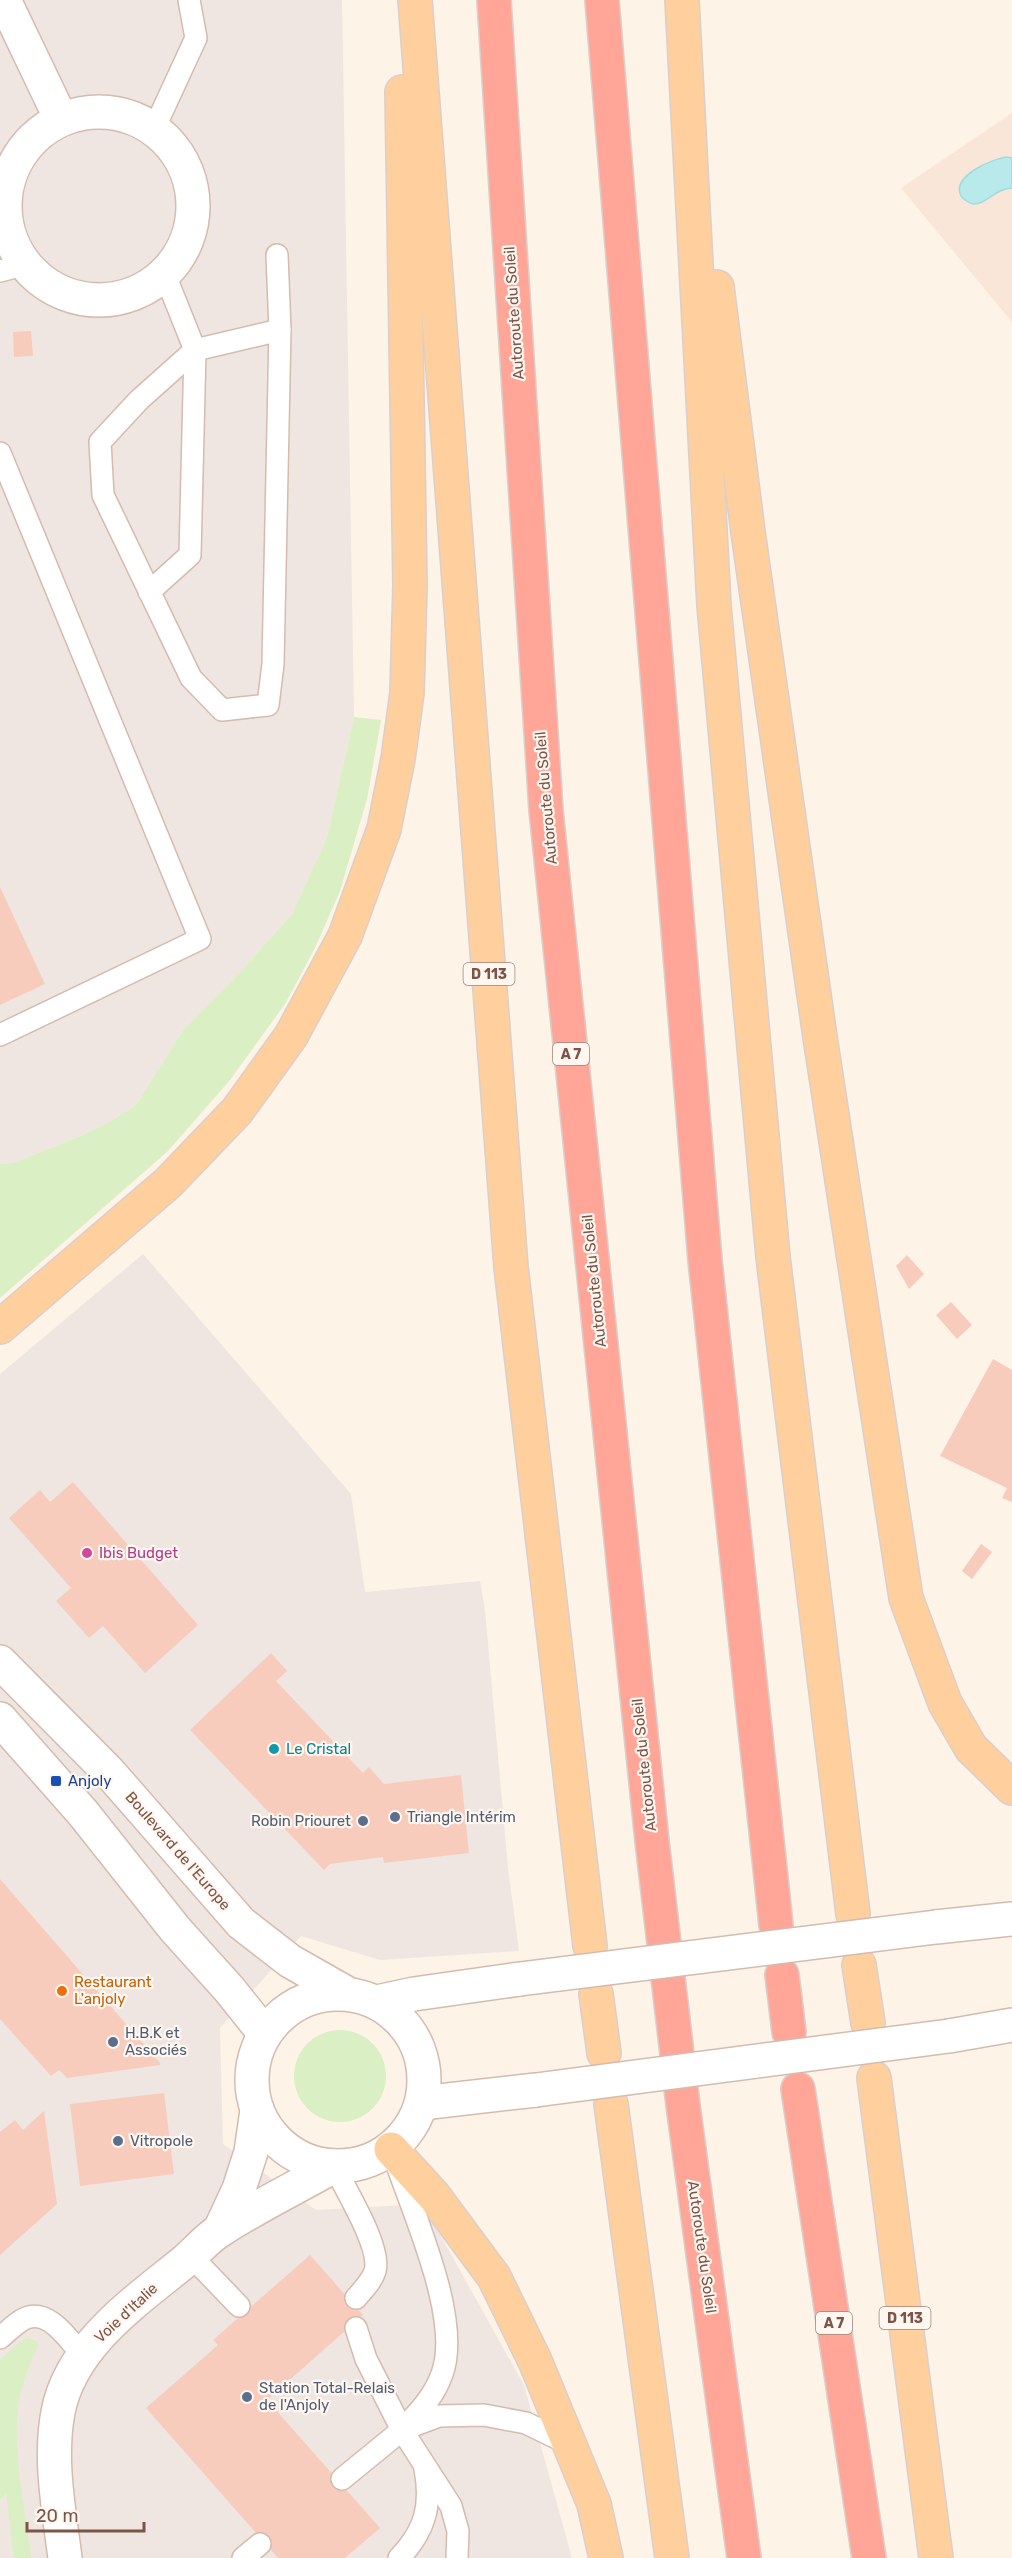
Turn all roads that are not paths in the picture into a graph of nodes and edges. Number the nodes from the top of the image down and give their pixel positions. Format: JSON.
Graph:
{"nodes":[{"id":1,"x":4,"y":0,"type":"edge"},
{"id":2,"x":189,"y":0,"type":"edge"},
{"id":3,"x":401,"y":0,"type":"edge"},
{"id":4,"x":415,"y":0,"type":"edge"},
{"id":5,"x":494,"y":0,"type":"edge"},
{"id":6,"x":602,"y":0,"type":"edge"},
{"id":7,"x":682,"y":4,"type":"edge"},
{"id":8,"x":60,"y":119,"type":"junction"},
{"id":9,"x":154,"y":129,"type":"junction"},
{"id":10,"x":2,"y":224,"type":"edge"},
{"id":11,"x":277,"y":255,"type":"dead end"},
{"id":12,"x":12,"y":268,"type":"edge"},
{"id":13,"x":165,"y":275,"type":"junction"},
{"id":14,"x":280,"y":330,"type":"junction"},
{"id":15,"x":195,"y":350,"type":"junction"},
{"id":16,"x":0,"y":453,"type":"edge"},
{"id":17,"x":149,"y":592,"type":"junction"},
{"id":18,"x":0,"y":1035,"type":"edge"},
{"id":19,"x":0,"y":1327,"type":"edge"},
{"id":20,"x":0,"y":1662,"type":"edge"},
{"id":21,"x":0,"y":1719,"type":"edge"},
{"id":22,"x":1012,"y":1788,"type":"edge"},
{"id":23,"x":853,"y":1914,"type":"dead end"},
{"id":24,"x":1012,"y":1919,"type":"edge"},
{"id":25,"x":776,"y":1925,"type":"dead end"},
{"id":26,"x":590,"y":1946,"type":"dead end"},
{"id":27,"x":859,"y":1965,"type":"dead end"},
{"id":28,"x":782,"y":1975,"type":"dead end"},
{"id":29,"x":596,"y":1994,"type":"dead end"},
{"id":30,"x":362,"y":1998,"type":"junction"},
{"id":31,"x":868,"y":2023,"type":"dead end"},
{"id":32,"x":1012,"y":2025,"type":"edge"},
{"id":33,"x":789,"y":2032,"type":"dead end"},
{"id":34,"x":265,"y":2034,"type":"junction"},
{"id":35,"x":604,"y":2053,"type":"dead end"},
{"id":36,"x":874,"y":2078,"type":"dead end"},
{"id":37,"x":798,"y":2089,"type":"dead end"},
{"id":38,"x":422,"y":2103,"type":"junction"},
{"id":39,"x":611,"y":2104,"type":"dead end"},
{"id":40,"x":257,"y":2110,"type":"junction"},
{"id":41,"x":391,"y":2149,"type":"junction"},
{"id":42,"x":334,"y":2166,"type":"junction"},
{"id":43,"x":220,"y":2230,"type":"junction"},
{"id":44,"x":191,"y":2256,"type":"junction"},
{"id":45,"x":356,"y":2298,"type":"dead end"},
{"id":46,"x":239,"y":2306,"type":"dead end"},
{"id":47,"x":356,"y":2328,"type":"dead end"},
{"id":48,"x":0,"y":2338,"type":"edge"},
{"id":49,"x":83,"y":2356,"type":"junction"},
{"id":50,"x":402,"y":2430,"type":"junction"},
{"id":51,"x":567,"y":2443,"type":"junction"},
{"id":52,"x":423,"y":2460,"type":"junction"},
{"id":53,"x":342,"y":2479,"type":"dead end"},
{"id":54,"x":260,"y":2544,"type":"dead end"},
{"id":55,"x":65,"y":2558,"type":"edge"},
{"id":56,"x":243,"y":2558,"type":"edge"},
{"id":57,"x":399,"y":2558,"type":"edge"},
{"id":58,"x":457,"y":2558,"type":"edge"},
{"id":59,"x":606,"y":2558,"type":"edge"},
{"id":60,"x":672,"y":2558,"type":"edge"},
{"id":61,"x":744,"y":2558,"type":"edge"},
{"id":62,"x":869,"y":2558,"type":"edge"},
{"id":63,"x":936,"y":2558,"type":"edge"}],
"edges":[{"from":1,"to":8,"type":"street"},
{"from":2,"to":9,"type":"lane"},
{"from":3,"to":19,"type":"main road"},
{"from":4,"to":26,"type":"main road","number":"D 113"},
{"from":5,"to":61,"type":"highway","name":"Autoroute du Soleil","number":"A 7"},
{"from":6,"to":25,"type":"highway"},
{"from":7,"to":22,"type":"main road"},
{"from":7,"to":23,"type":"main road"},
{"from":8,"to":9,"type":"street"},
{"from":8,"to":10,"type":"street"},
{"from":9,"to":13,"type":"street"},
{"from":10,"to":12,"type":"street"},
{"from":11,"to":14,"type":"lane"},
{"from":12,"to":13,"type":"street"},
{"from":13,"to":15,"type":"lane"},
{"from":14,"to":15,"type":"lane"},
{"from":14,"to":17,"type":"lane"},
{"from":15,"to":17,"type":"lane"},
{"from":15,"to":17,"type":"lane"},
{"from":16,"to":18,"type":"lane"},
{"from":20,"to":30,"type":"street","name":"Boulevard de l'Europe"},
{"from":21,"to":34,"type":"street"},
{"from":24,"to":30,"type":"street","bridge":true},
{"from":27,"to":31,"type":"main road"},
{"from":28,"to":33,"type":"highway"},
{"from":29,"to":35,"type":"main road"},
{"from":30,"to":34,"type":"street"},
{"from":30,"to":38,"type":"street"},
{"from":32,"to":38,"type":"street","bridge":true},
{"from":34,"to":40,"type":"street"},
{"from":36,"to":63,"type":"main road","number":"D 113"},
{"from":37,"to":62,"type":"highway","number":"A 7"},
{"from":38,"to":41,"type":"street"},
{"from":39,"to":60,"type":"main road"},
{"from":40,"to":42,"type":"street"},
{"from":40,"to":43,"type":"street","name":"Voie d'Italie"},
{"from":41,"to":42,"type":"street"},
{"from":41,"to":50,"type":"lane"},
{"from":41,"to":51,"type":"main road"},
{"from":42,"to":43,"type":"street","name":"Voie d'Italie"},
{"from":42,"to":45,"type":"lane"},
{"from":43,"to":44,"type":"street","name":"Voie d'Italie"},
{"from":44,"to":46,"type":"lane"},
{"from":44,"to":49,"type":"street","name":"Voie d'Italie"},
{"from":47,"to":50,"type":"lane"},
{"from":48,"to":49,"type":"lane"},
{"from":49,"to":55,"type":"street","name":"Voie d'Italie"},
{"from":50,"to":51,"type":"lane"},
{"from":50,"to":52,"type":"lane"},
{"from":50,"to":53,"type":"lane"},
{"from":51,"to":59,"type":"main road"},
{"from":52,"to":57,"type":"lane"},
{"from":52,"to":58,"type":"lane"},
{"from":54,"to":56,"type":"lane"}]}
